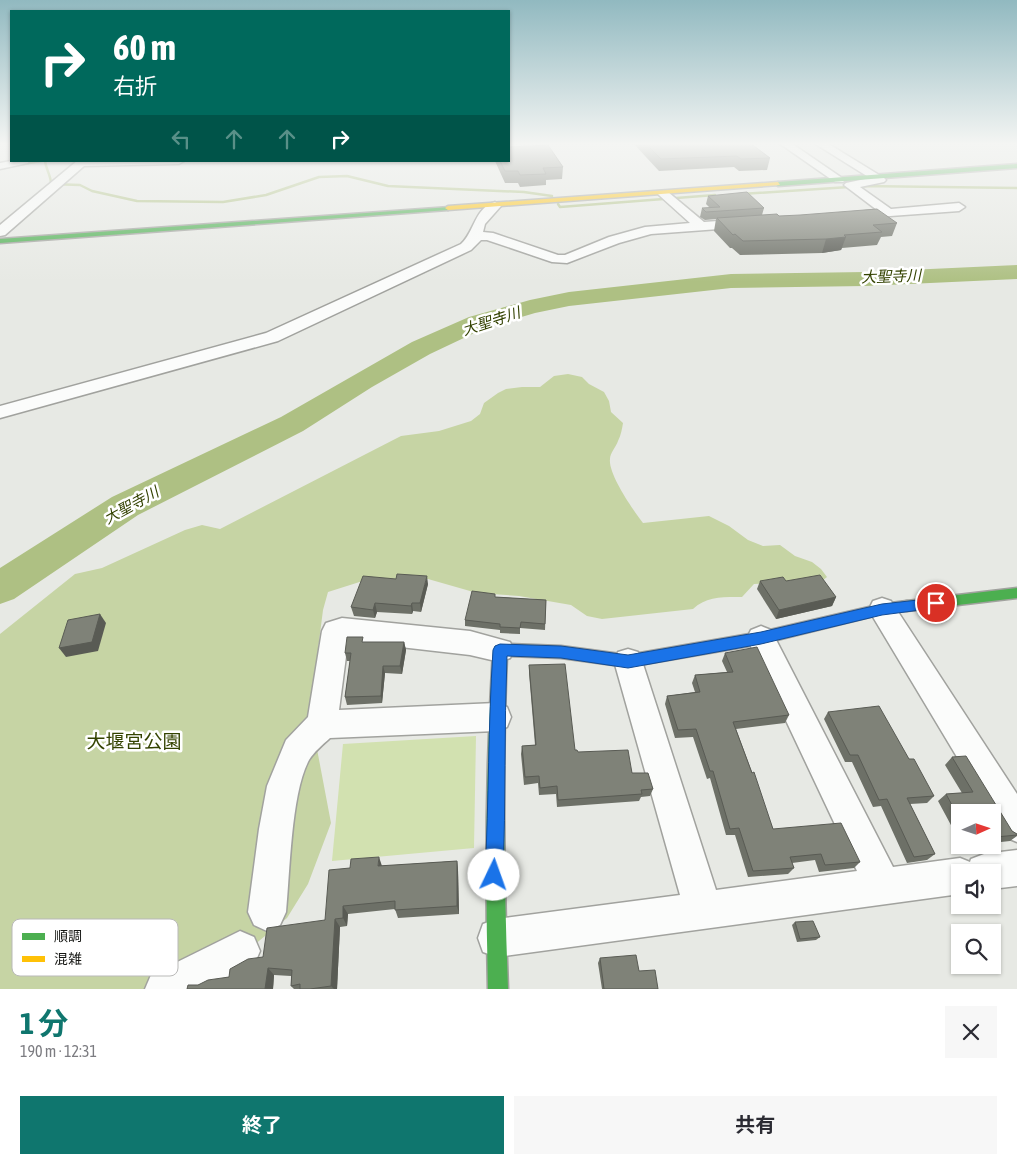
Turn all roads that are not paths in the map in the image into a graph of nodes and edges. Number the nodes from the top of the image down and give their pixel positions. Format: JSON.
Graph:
{"nodes":[{"id":1,"x":51,"y":189,"type":"edge"},
{"id":2,"x":725,"y":189,"type":"edge"},
{"id":3,"x":856,"y":189,"type":"edge"},
{"id":4,"x":664,"y":194,"type":"junction"},
{"id":5,"x":495,"y":206,"type":"junction"},
{"id":6,"x":959,"y":207,"type":"dead end"},
{"id":7,"x":889,"y":213,"type":"junction"},
{"id":8,"x":840,"y":216,"type":"edge"},
{"id":9,"x":760,"y":222,"type":"edge"},
{"id":10,"x":701,"y":226,"type":"junction"},
{"id":11,"x":0,"y":232,"type":"edge"},
{"id":12,"x":476,"y":236,"type":"junction"},
{"id":13,"x":0,"y":241,"type":"edge"},
{"id":14,"x":0,"y":412,"type":"edge"},
{"id":15,"x":1017,"y":594,"type":"edge"},
{"id":16,"x":882,"y":609,"type":"junction"},
{"id":17,"x":761,"y":638,"type":"junction"},
{"id":18,"x":500,"y":650,"type":"junction"},
{"id":19,"x":628,"y":661,"type":"junction"},
{"id":20,"x":496,"y":717,"type":"junction"},
{"id":21,"x":326,"y":721,"type":"junction"},
{"id":22,"x":1017,"y":825,"type":"edge"},
{"id":23,"x":1017,"y":868,"type":"edge"},
{"id":24,"x":1001,"y":870,"type":"edge"},
{"id":25,"x":951,"y":877,"type":"edge"},
{"id":26,"x":883,"y":886,"type":"junction"},
{"id":27,"x":703,"y":909,"type":"junction"},
{"id":28,"x":267,"y":912,"type":"dead end"},
{"id":29,"x":497,"y":938,"type":"junction"},
{"id":30,"x":240,"y":951,"type":"dead end"},
{"id":31,"x":165,"y":989,"type":"edge"},
{"id":32,"x":498,"y":989,"type":"edge"}],
"edges":[{"from":1,"to":11,"type":"street"},
{"from":2,"to":4,"type":"main road"},
{"from":3,"to":7,"type":"street"},
{"from":4,"to":5,"type":"main road"},
{"from":4,"to":10,"type":"street"},
{"from":5,"to":12,"type":"street"},
{"from":5,"to":13,"type":"main road"},
{"from":6,"to":7,"type":"street"},
{"from":7,"to":8,"type":"street"},
{"from":9,"to":10,"type":"street"},
{"from":10,"to":12,"type":"street"},
{"from":12,"to":14,"type":"street"},
{"from":15,"to":16,"type":"main road"},
{"from":16,"to":17,"type":"main road"},
{"from":16,"to":22,"type":"street"},
{"from":17,"to":19,"type":"main road"},
{"from":17,"to":26,"type":"street"},
{"from":18,"to":19,"type":"main road"},
{"from":18,"to":20,"type":"main road"},
{"from":18,"to":21,"type":"street"},
{"from":19,"to":27,"type":"street"},
{"from":20,"to":21,"type":"street"},
{"from":20,"to":29,"type":"main road"},
{"from":21,"to":28,"type":"street"},
{"from":23,"to":24,"type":"street"},
{"from":25,"to":26,"type":"street"},
{"from":26,"to":27,"type":"street"},
{"from":27,"to":29,"type":"street"},
{"from":29,"to":32,"type":"main road"},
{"from":30,"to":31,"type":"street"}]}
